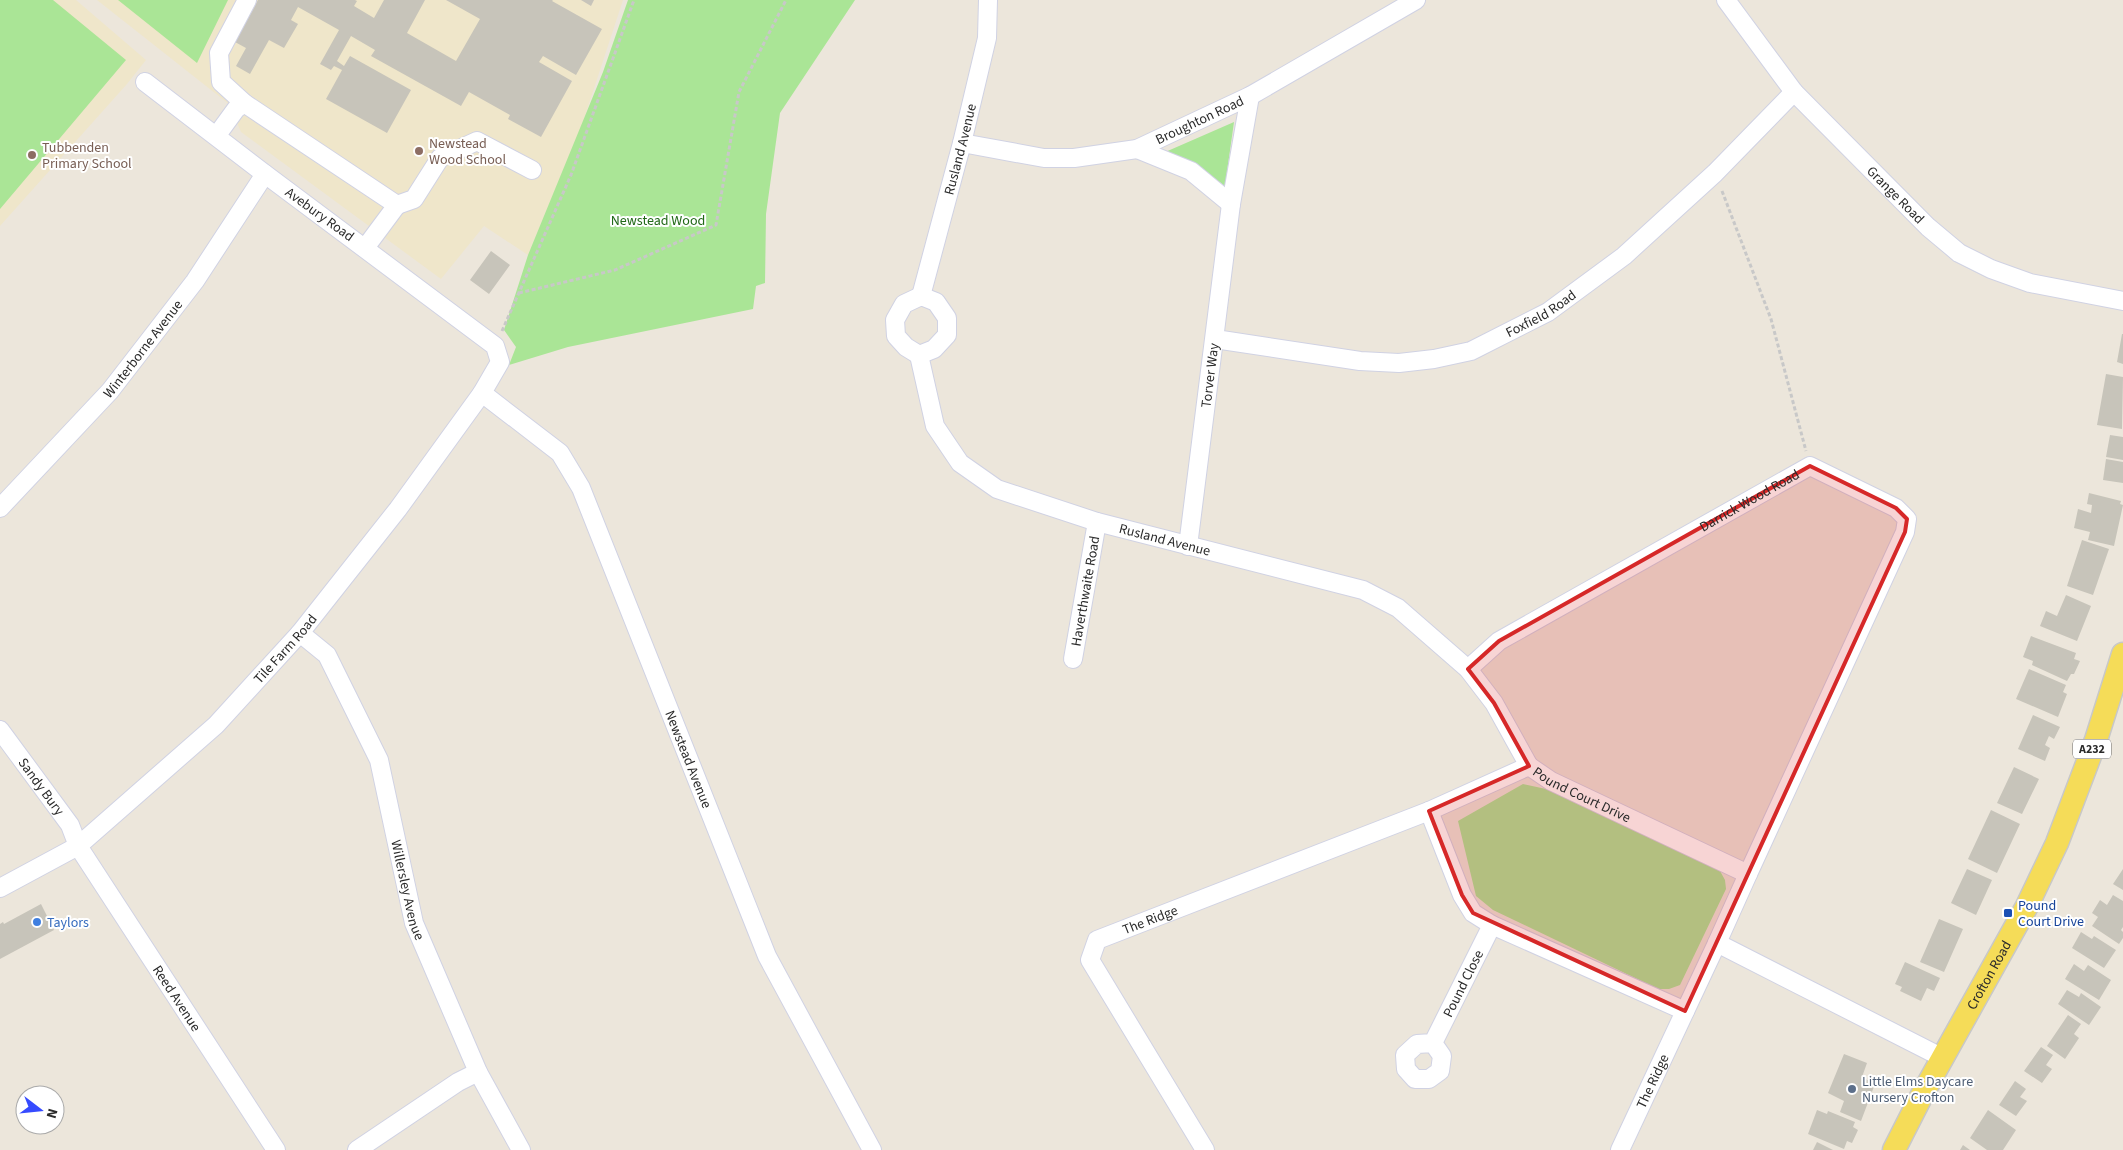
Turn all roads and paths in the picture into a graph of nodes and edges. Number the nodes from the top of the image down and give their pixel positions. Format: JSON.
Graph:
{"nodes":[{"id":1,"x":247,"y":0,"type":"edge"},
{"id":2,"x":634,"y":0,"type":"edge"},
{"id":3,"x":786,"y":0,"type":"edge"},
{"id":4,"x":988,"y":0,"type":"edge"},
{"id":5,"x":1416,"y":0,"type":"edge"},
{"id":6,"x":1726,"y":0,"type":"edge"},
{"id":7,"x":145,"y":82,"type":"dead end"},
{"id":8,"x":1794,"y":92,"type":"junction"},
{"id":9,"x":1250,"y":96,"type":"junction"},
{"id":10,"x":244,"y":103,"type":"junction"},
{"id":11,"x":217,"y":135,"type":"junction"},
{"id":12,"x":962,"y":144,"type":"junction"},
{"id":13,"x":1138,"y":149,"type":"junction"},
{"id":14,"x":532,"y":170,"type":"dead end"},
{"id":15,"x":1715,"y":173,"type":"junction"},
{"id":16,"x":264,"y":174,"type":"junction"},
{"id":17,"x":1231,"y":204,"type":"junction"},
{"id":18,"x":397,"y":205,"type":"junction"},
{"id":19,"x":365,"y":248,"type":"junction"},
{"id":20,"x":518,"y":293,"type":"junction"},
{"id":21,"x":921,"y":296,"type":"junction"},
{"id":22,"x":2123,"y":301,"type":"edge"},
{"id":23,"x":1215,"y":339,"type":"junction"},
{"id":24,"x":495,"y":346,"type":"junction"},
{"id":25,"x":919,"y":355,"type":"junction"},
{"id":26,"x":482,"y":393,"type":"junction"},
{"id":27,"x":1810,"y":466,"type":"junction"},
{"id":28,"x":0,"y":508,"type":"edge"},
{"id":29,"x":1097,"y":522,"type":"junction"},
{"id":30,"x":1188,"y":546,"type":"junction"},
{"id":31,"x":300,"y":633,"type":"junction"},
{"id":32,"x":2123,"y":654,"type":"edge"},
{"id":33,"x":1072,"y":659,"type":"dead end"},
{"id":34,"x":1468,"y":669,"type":"junction"},
{"id":35,"x":0,"y":730,"type":"edge"},
{"id":36,"x":1529,"y":766,"type":"junction"},
{"id":37,"x":1429,"y":811,"type":"junction"},
{"id":38,"x":78,"y":846,"type":"junction"},
{"id":39,"x":1748,"y":874,"type":"junction"},
{"id":40,"x":0,"y":888,"type":"edge"},
{"id":41,"x":1492,"y":925,"type":"junction"},
{"id":42,"x":1717,"y":943,"type":"junction"},
{"id":43,"x":1685,"y":1011,"type":"junction"},
{"id":44,"x":1433,"y":1043,"type":"dead end"},
{"id":45,"x":1943,"y":1058,"type":"junction"},
{"id":46,"x":478,"y":1072,"type":"junction"},
{"id":47,"x":276,"y":1150,"type":"edge"},
{"id":48,"x":357,"y":1150,"type":"edge"},
{"id":49,"x":521,"y":1150,"type":"edge"},
{"id":50,"x":872,"y":1150,"type":"edge"},
{"id":51,"x":1205,"y":1150,"type":"edge"},
{"id":52,"x":1620,"y":1150,"type":"edge"},
{"id":53,"x":1894,"y":1150,"type":"edge"}],
"edges":[{"from":1,"to":10,"type":"street"},
{"from":2,"to":20,"type":"path"},
{"from":3,"to":20,"type":"path"},
{"from":4,"to":12,"type":"street","name":"Rusland Avenue"},
{"from":5,"to":9,"type":"street","name":"Broughton Road"},
{"from":6,"to":8,"type":"street","name":"Grange Road"},
{"from":7,"to":11,"type":"street","name":"Avebury Road"},
{"from":8,"to":15,"type":"street","name":"Foxfield Road"},
{"from":8,"to":22,"type":"street","name":"Grange Road"},
{"from":9,"to":13,"type":"street","name":"Broughton Road"},
{"from":9,"to":17,"type":"street","name":"Torver Way"},
{"from":10,"to":11,"type":"street"},
{"from":10,"to":18,"type":"street"},
{"from":11,"to":16,"type":"street","name":"Avebury Road"},
{"from":12,"to":13,"type":"street","name":"Broughton Road"},
{"from":12,"to":21,"type":"street","name":"Rusland Avenue"},
{"from":13,"to":17,"type":"street"},
{"from":14,"to":18,"type":"street"},
{"from":15,"to":23,"type":"street","name":"Foxfield Road"},
{"from":15,"to":27,"type":"path"},
{"from":16,"to":19,"type":"street","name":"Avebury Road"},
{"from":16,"to":28,"type":"street","name":"Winterborne Avenue"},
{"from":17,"to":23,"type":"street","name":"Torver Way"},
{"from":18,"to":19,"type":"street"},
{"from":19,"to":24,"type":"street","name":"Avebury Road"},
{"from":20,"to":24,"type":"path"},
{"from":21,"to":25,"type":"street"},
{"from":21,"to":25,"type":"street"},
{"from":23,"to":30,"type":"street","name":"Torver Way"},
{"from":24,"to":26,"type":"street","name":"Tile Farm Road"},
{"from":25,"to":29,"type":"street","name":"Rusland Avenue"},
{"from":26,"to":31,"type":"street","name":"Tile Farm Road"},
{"from":26,"to":50,"type":"street","name":"Newstead Avenue"},
{"from":27,"to":34,"type":"street","name":"Darrick Wood Road"},
{"from":27,"to":39,"type":"street","name":"Darrick Wood Road"},
{"from":29,"to":30,"type":"street","name":"Rusland Avenue"},
{"from":29,"to":33,"type":"street","name":"Haverthwaite Road"},
{"from":30,"to":34,"type":"street","name":"Rusland Avenue"},
{"from":31,"to":38,"type":"street","name":"Tile Farm Road"},
{"from":31,"to":46,"type":"street","name":"Willersley Avenue"},
{"from":32,"to":45,"type":"main road","name":"Crofton Road","number":"A232"},
{"from":34,"to":36,"type":"street","name":"Rusland Avenue"},
{"from":35,"to":38,"type":"street","name":"Sandy Bury"},
{"from":36,"to":37,"type":"street","name":"Pound Court Drive"},
{"from":36,"to":39,"type":"street","name":"Pound Court Drive"},
{"from":37,"to":41,"type":"street"},
{"from":37,"to":51,"type":"street","name":"The Ridge"},
{"from":38,"to":40,"type":"street","name":"Tile Farm Road"},
{"from":38,"to":47,"type":"street","name":"Reed Avenue"},
{"from":39,"to":42,"type":"street"},
{"from":41,"to":43,"type":"street"},
{"from":41,"to":44,"type":"street","name":"Pound Close"},
{"from":42,"to":43,"type":"street","name":"The Ridge"},
{"from":42,"to":45,"type":"street"},
{"from":43,"to":52,"type":"street","name":"The Ridge"},
{"from":45,"to":53,"type":"main road","name":"Crofton Road","number":"A232"},
{"from":46,"to":48,"type":"street"},
{"from":46,"to":49,"type":"street","name":"Willersley Avenue"}]}
